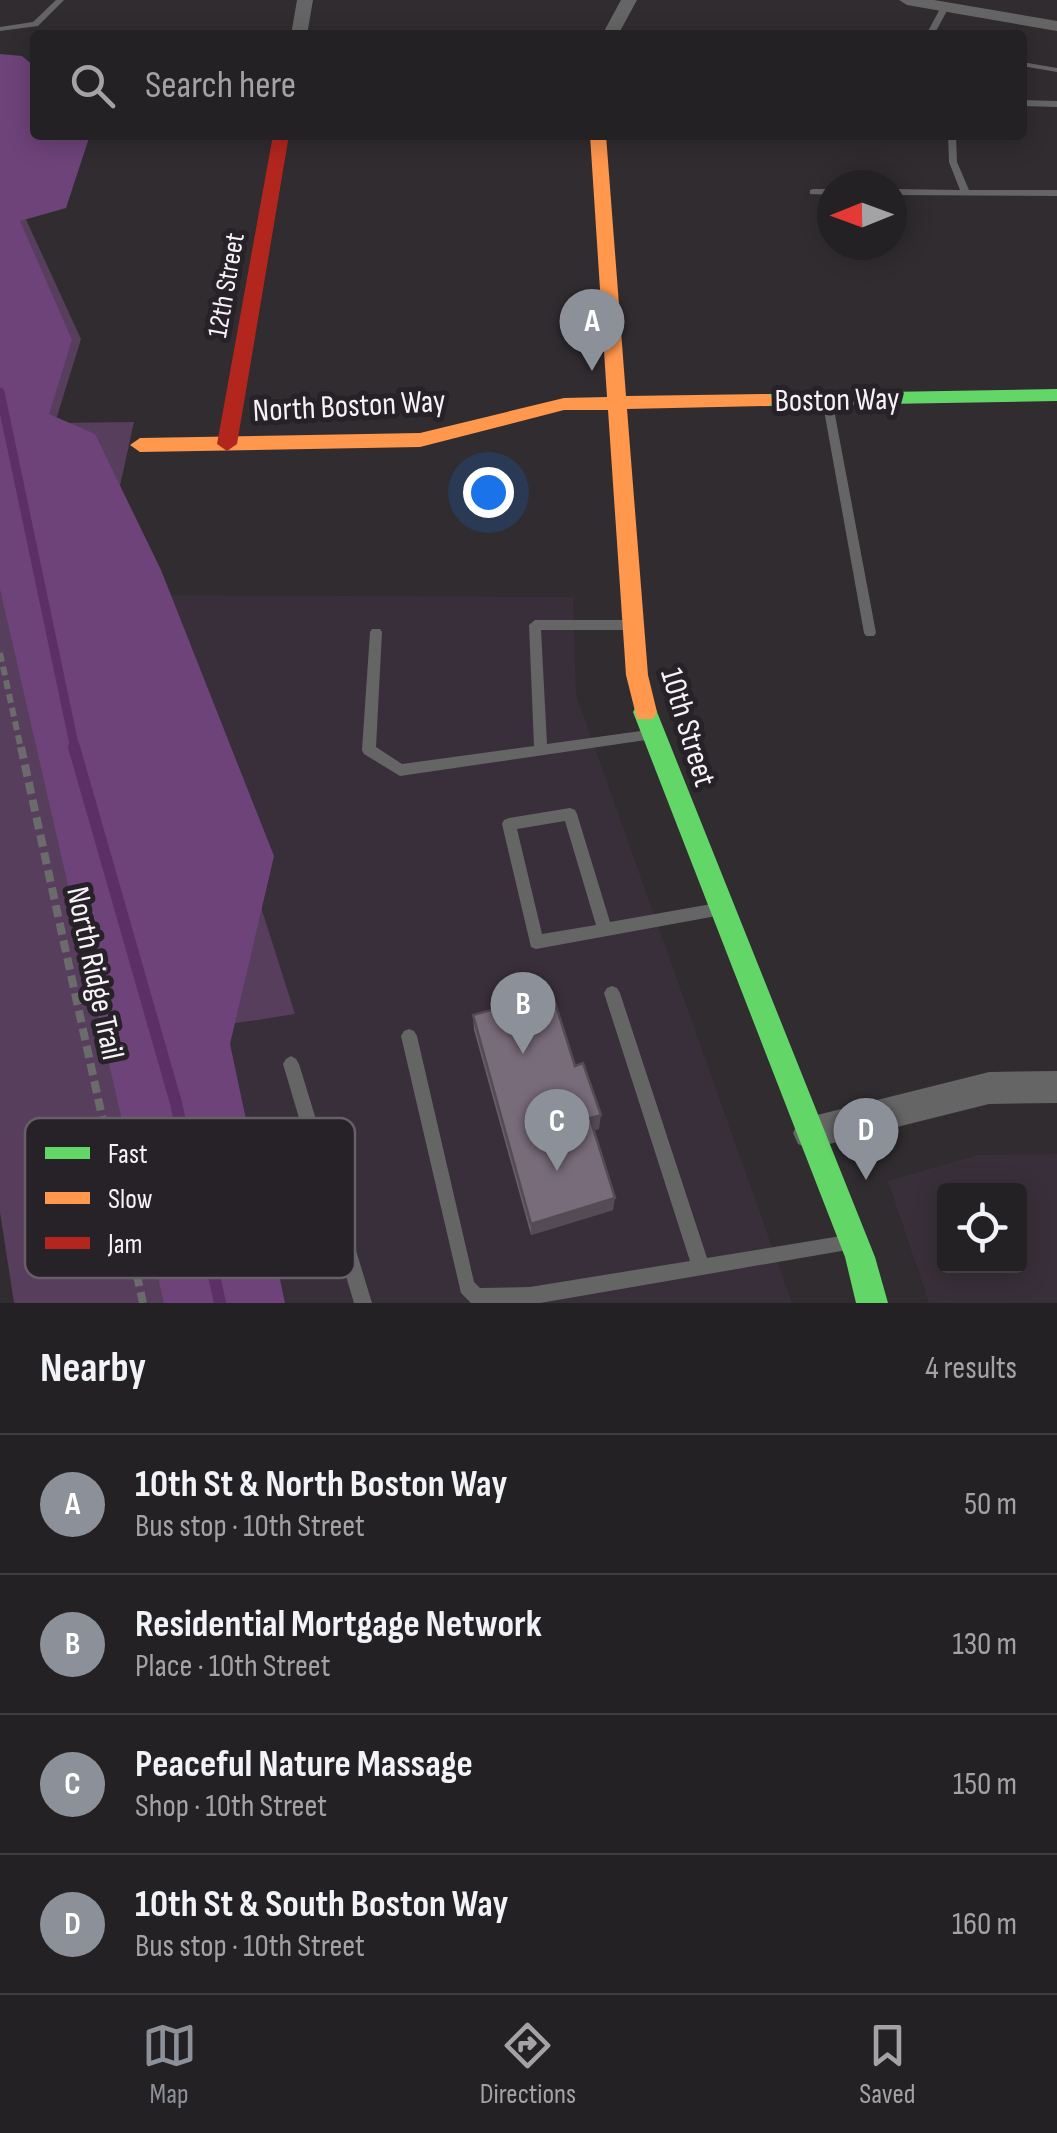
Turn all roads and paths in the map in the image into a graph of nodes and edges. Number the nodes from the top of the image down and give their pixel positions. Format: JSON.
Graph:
{"nodes":[{"id":1,"x":60,"y":0,"type":"edge"},
{"id":2,"x":305,"y":0,"type":"edge"},
{"id":3,"x":629,"y":0,"type":"edge"},
{"id":4,"x":907,"y":0,"type":"edge"},
{"id":5,"x":945,"y":6,"type":"junction"},
{"id":6,"x":1057,"y":26,"type":"edge"},
{"id":7,"x":1013,"y":27,"type":"edge"},
{"id":8,"x":0,"y":28,"type":"edge"},
{"id":9,"x":300,"y":30,"type":"edge"},
{"id":10,"x":613,"y":30,"type":"edge"},
{"id":11,"x":933,"y":30,"type":"edge"},
{"id":12,"x":1027,"y":65,"type":"edge"},
{"id":13,"x":1057,"y":70,"type":"edge"},
{"id":14,"x":1027,"y":103,"type":"edge"},
{"id":15,"x":1057,"y":104,"type":"edge"},
{"id":16,"x":280,"y":140,"type":"edge"},
{"id":17,"x":598,"y":140,"type":"edge"},
{"id":18,"x":952,"y":140,"type":"edge"},
{"id":19,"x":965,"y":191,"type":"junction"},
{"id":20,"x":813,"y":192,"type":"dead end"},
{"id":21,"x":817,"y":192,"type":"edge"},
{"id":22,"x":907,"y":192,"type":"edge"},
{"id":23,"x":1057,"y":193,"type":"edge"},
{"id":24,"x":1057,"y":395,"type":"edge"},
{"id":25,"x":827,"y":399,"type":"junction"},
{"id":26,"x":618,"y":402,"type":"junction"},
{"id":27,"x":227,"y":444,"type":"junction"},
{"id":28,"x":140,"y":446,"type":"dead end"},
{"id":29,"x":633,"y":625,"type":"junction"},
{"id":30,"x":376,"y":632,"type":"dead end"},
{"id":31,"x":870,"y":633,"type":"dead end"},
{"id":32,"x":0,"y":653,"type":"edge"},
{"id":33,"x":651,"y":734,"type":"junction"},
{"id":34,"x":542,"y":749,"type":"junction"},
{"id":35,"x":720,"y":909,"type":"junction"},
{"id":36,"x":605,"y":930,"type":"junction"},
{"id":37,"x":612,"y":994,"type":"dead end"},
{"id":38,"x":409,"y":1036,"type":"dead end"},
{"id":39,"x":291,"y":1064,"type":"dead end"},
{"id":40,"x":1057,"y":1088,"type":"edge"},
{"id":41,"x":102,"y":1118,"type":"edge"},
{"id":42,"x":307,"y":1118,"type":"edge"},
{"id":43,"x":809,"y":1133,"type":"junction"},
{"id":44,"x":854,"y":1242,"type":"junction"},
{"id":45,"x":701,"y":1268,"type":"junction"},
{"id":46,"x":355,"y":1276,"type":"edge"},
{"id":47,"x":138,"y":1278,"type":"edge"},
{"id":48,"x":143,"y":1303,"type":"edge"},
{"id":49,"x":363,"y":1303,"type":"edge"},
{"id":50,"x":872,"y":1303,"type":"edge"}],
"edges":[{"from":1,"to":8,"type":"lane"},
{"from":2,"to":9,"type":"street"},
{"from":3,"to":10,"type":"street"},
{"from":4,"to":5,"type":"street"},
{"from":5,"to":7,"type":"street"},
{"from":5,"to":11,"type":"lane"},
{"from":6,"to":7,"type":"street"},
{"from":12,"to":13,"type":"lane"},
{"from":14,"to":15,"type":"lane"},
{"from":16,"to":27,"type":"street","name":"12th Street"},
{"from":17,"to":26,"type":"street","name":"10th Street"},
{"from":18,"to":19,"type":"lane"},
{"from":19,"to":22,"type":"lane"},
{"from":19,"to":23,"type":"lane"},
{"from":20,"to":21,"type":"lane"},
{"from":24,"to":25,"type":"street","name":"Boston Way"},
{"from":25,"to":26,"type":"street","name":"Boston Way"},
{"from":25,"to":31,"type":"lane"},
{"from":26,"to":27,"type":"street","name":"North Boston Way"},
{"from":26,"to":29,"type":"street","name":"10th Street"},
{"from":27,"to":28,"type":"street","name":"North Boston Way"},
{"from":29,"to":33,"type":"street","name":"10th Street"},
{"from":29,"to":34,"type":"lane"},
{"from":30,"to":34,"type":"lane"},
{"from":32,"to":41,"type":"path","name":"North Ridge Trail"},
{"from":33,"to":34,"type":"lane"},
{"from":33,"to":35,"type":"street","name":"10th Street"},
{"from":35,"to":36,"type":"lane"},
{"from":35,"to":43,"type":"street","name":"10th Street"},
{"from":36,"to":36,"type":"lane"},
{"from":37,"to":45,"type":"lane"},
{"from":38,"to":45,"type":"lane"},
{"from":39,"to":42,"type":"lane"},
{"from":40,"to":43,"type":"street"},
{"from":43,"to":44,"type":"street","name":"10th Street"},
{"from":44,"to":45,"type":"lane"},
{"from":44,"to":50,"type":"street","name":"10th Street"},
{"from":46,"to":49,"type":"lane"},
{"from":47,"to":48,"type":"path","name":"North Ridge Trail"}]}
